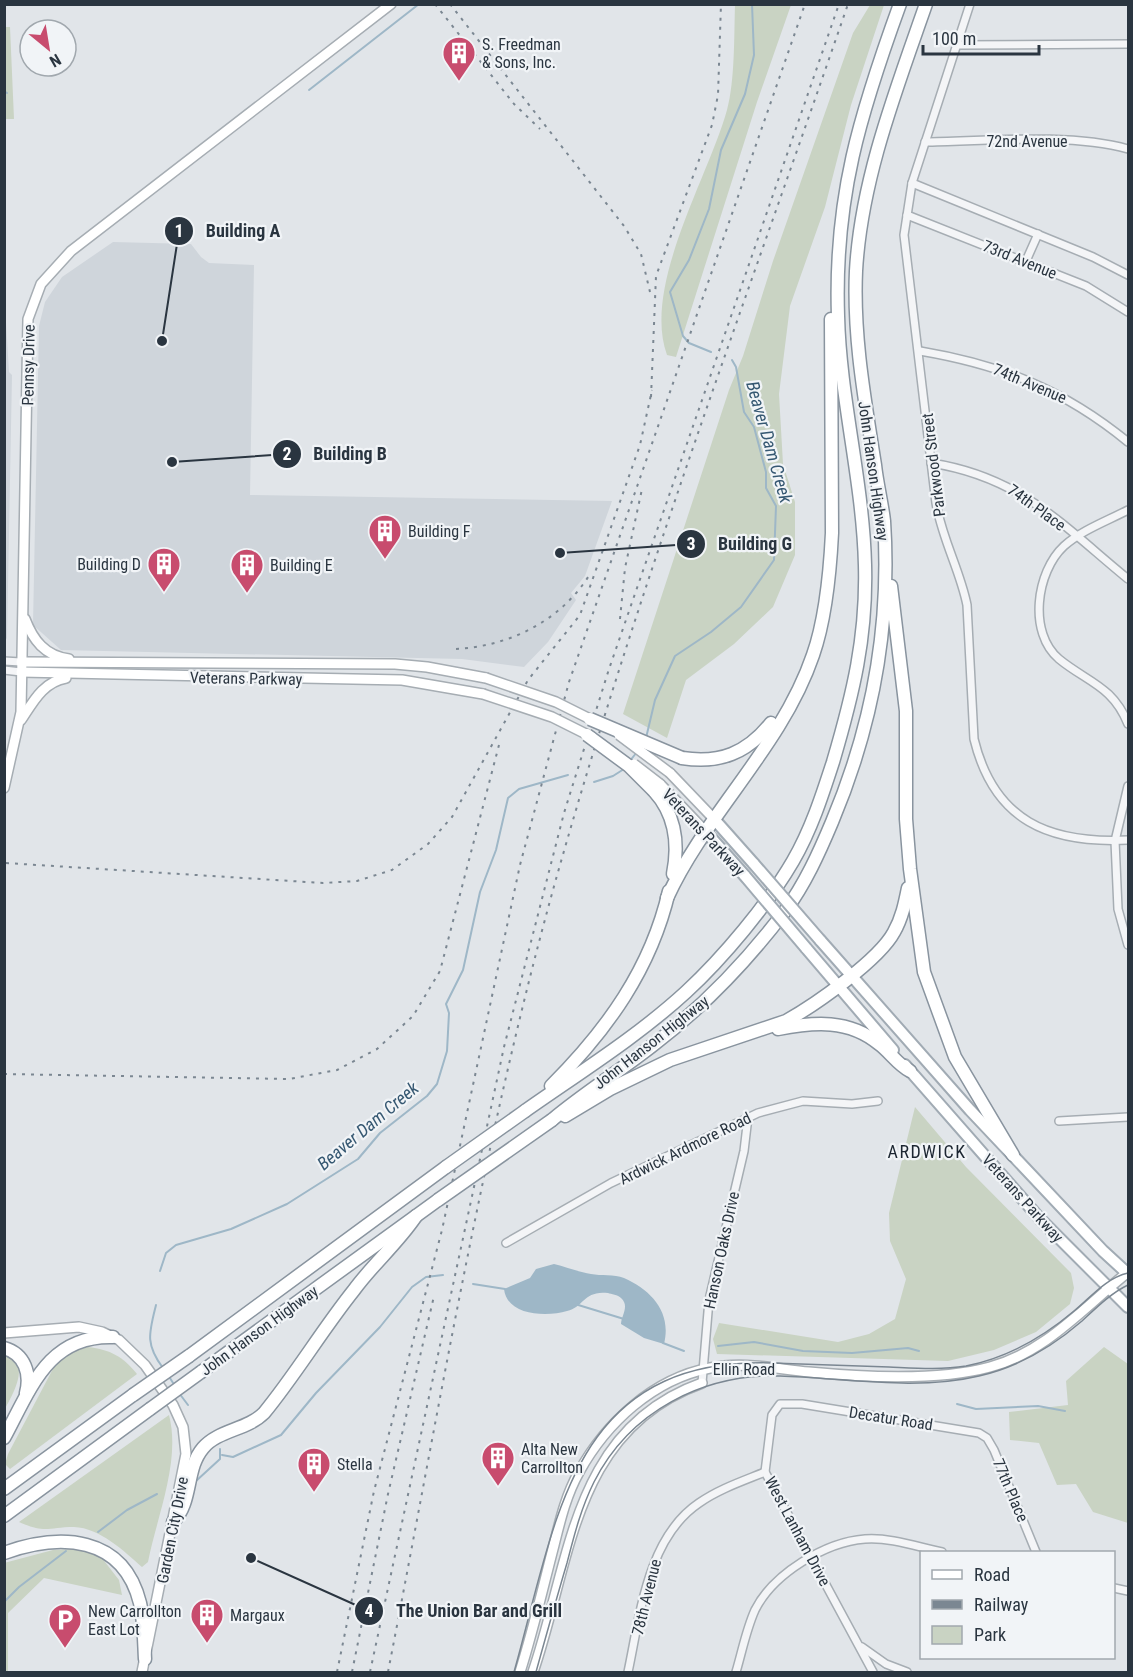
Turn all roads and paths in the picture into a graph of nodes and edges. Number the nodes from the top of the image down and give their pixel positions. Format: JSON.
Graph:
{"nodes":[{"id":1,"x":391,"y":4,"type":"edge"},
{"id":2,"x":900,"y":4,"type":"edge"},
{"id":3,"x":926,"y":4,"type":"edge"},
{"id":4,"x":970,"y":4,"type":"edge"},
{"id":5,"x":1128,"y":44,"type":"edge"},
{"id":6,"x":957,"y":45,"type":"junction"},
{"id":7,"x":925,"y":142,"type":"junction"},
{"id":8,"x":1128,"y":149,"type":"edge"},
{"id":9,"x":912,"y":183,"type":"junction"},
{"id":10,"x":907,"y":215,"type":"junction"},
{"id":11,"x":1038,"y":234,"type":"junction"},
{"id":12,"x":838,"y":255,"type":"junction"},
{"id":13,"x":1026,"y":261,"type":"junction"},
{"id":14,"x":1128,"y":275,"type":"edge"},
{"id":15,"x":1128,"y":312,"type":"edge"},
{"id":16,"x":920,"y":351,"type":"junction"},
{"id":17,"x":1128,"y":442,"type":"edge"},
{"id":18,"x":931,"y":463,"type":"junction"},
{"id":19,"x":1128,"y":510,"type":"edge"},
{"id":20,"x":884,"y":518,"type":"junction"},
{"id":21,"x":1076,"y":536,"type":"junction"},
{"id":22,"x":1128,"y":579,"type":"edge"},
{"id":23,"x":24,"y":614,"type":"junction"},
{"id":24,"x":821,"y":623,"type":"junction"},
{"id":25,"x":4,"y":661,"type":"edge"},
{"id":26,"x":102,"y":664,"type":"junction"},
{"id":27,"x":21,"y":667,"type":"junction"},
{"id":28,"x":4,"y":670,"type":"edge"},
{"id":29,"x":81,"y":675,"type":"junction"},
{"id":30,"x":590,"y":719,"type":"junction"},
{"id":31,"x":20,"y":723,"type":"junction"},
{"id":32,"x":1128,"y":724,"type":"edge"},
{"id":33,"x":587,"y":735,"type":"joint"},
{"id":34,"x":1128,"y":786,"type":"edge"},
{"id":35,"x":4,"y":788,"type":"edge"},
{"id":36,"x":657,"y":788,"type":"junction"},
{"id":37,"x":714,"y":819,"type":"junction"},
{"id":38,"x":705,"y":831,"type":"junction"},
{"id":39,"x":1128,"y":840,"type":"edge"},
{"id":40,"x":1115,"y":841,"type":"junction"},
{"id":41,"x":910,"y":869,"type":"junction"},
{"id":42,"x":667,"y":898,"type":"junction"},
{"id":43,"x":1128,"y":940,"type":"edge"},
{"id":44,"x":851,"y":974,"type":"junction"},
{"id":45,"x":837,"y":984,"type":"junction"},
{"id":46,"x":721,"y":1041,"type":"junction"},
{"id":47,"x":910,"y":1071,"type":"junction"},
{"id":48,"x":878,"y":1101,"type":"dead end"},
{"id":49,"x":525,"y":1111,"type":"junction"},
{"id":50,"x":748,"y":1117,"type":"junction"},
{"id":51,"x":1128,"y":1117,"type":"edge"},
{"id":52,"x":552,"y":1120,"type":"junction"},
{"id":53,"x":1059,"y":1121,"type":"dead end"},
{"id":54,"x":1013,"y":1155,"type":"junction"},
{"id":55,"x":416,"y":1216,"type":"junction"},
{"id":56,"x":506,"y":1243,"type":"dead end"},
{"id":57,"x":1128,"y":1273,"type":"edge"},
{"id":58,"x":1107,"y":1289,"type":"junction"},
{"id":59,"x":1128,"y":1307,"type":"edge"},
{"id":60,"x":4,"y":1334,"type":"edge"},
{"id":61,"x":113,"y":1337,"type":"junction"},
{"id":62,"x":4,"y":1347,"type":"edge"},
{"id":63,"x":703,"y":1369,"type":"junction"},
{"id":64,"x":702,"y":1383,"type":"joint"},
{"id":65,"x":802,"y":1404,"type":"joint"},
{"id":66,"x":22,"y":1406,"type":"junction"},
{"id":67,"x":980,"y":1432,"type":"joint"},
{"id":68,"x":4,"y":1438,"type":"edge"},
{"id":69,"x":765,"y":1472,"type":"junction"},
{"id":70,"x":4,"y":1489,"type":"edge"},
{"id":71,"x":4,"y":1516,"type":"edge"},
{"id":72,"x":173,"y":1522,"type":"junction"},
{"id":73,"x":937,"y":1551,"type":"edge"},
{"id":74,"x":1036,"y":1551,"type":"edge"},
{"id":75,"x":4,"y":1553,"type":"edge"},
{"id":76,"x":812,"y":1558,"type":"junction"},
{"id":77,"x":859,"y":1645,"type":"junction"},
{"id":78,"x":145,"y":1659,"type":"junction"},
{"id":79,"x":142,"y":1672,"type":"edge"},
{"id":80,"x":520,"y":1672,"type":"edge"},
{"id":81,"x":534,"y":1672,"type":"edge"},
{"id":82,"x":628,"y":1672,"type":"edge"},
{"id":83,"x":736,"y":1672,"type":"edge"},
{"id":84,"x":873,"y":1672,"type":"edge"},
{"id":85,"x":907,"y":1672,"type":"edge"}],
"edges":[{"from":1,"to":23,"type":"main road","name":"Pennsy Drive"},
{"from":2,"to":12,"type":"highway","name":"John Hanson Highway"},
{"from":3,"to":20,"type":"highway","name":"John Hanson Highway"},
{"from":4,"to":6,"type":"street","name":"Parkwood Street"},
{"from":5,"to":6,"type":"street"},
{"from":6,"to":7,"type":"street","name":"Parkwood Street"},
{"from":7,"to":8,"type":"street","name":"72nd Avenue"},
{"from":7,"to":9,"type":"street","name":"Parkwood Street"},
{"from":9,"to":10,"type":"street","name":"Parkwood Street"},
{"from":9,"to":11,"type":"street","name":"73rd Avenue"},
{"from":10,"to":13,"type":"street","name":"73rd Avenue"},
{"from":10,"to":16,"type":"street","name":"Parkwood Street"},
{"from":11,"to":13,"type":"street"},
{"from":11,"to":14,"type":"street","name":"73rd Avenue"},
{"from":12,"to":24,"type":"highway"},
{"from":12,"to":49,"type":"highway","name":"John Hanson Highway"},
{"from":13,"to":15,"type":"street","name":"73rd Avenue"},
{"from":16,"to":17,"type":"street","name":"74th Avenue"},
{"from":16,"to":18,"type":"street","name":"Parkwood Street"},
{"from":18,"to":21,"type":"street","name":"74th Place"},
{"from":18,"to":40,"type":"street","name":"Parkwood Street"},
{"from":19,"to":21,"type":"street"},
{"from":20,"to":41,"type":"highway"},
{"from":20,"to":52,"type":"highway","name":"John Hanson Highway"},
{"from":21,"to":22,"type":"street","name":"74th Place"},
{"from":21,"to":32,"type":"street"},
{"from":23,"to":26,"type":"main road"},
{"from":23,"to":27,"type":"main road","name":"Pennsy Drive"},
{"from":24,"to":30,"type":"highway","bridge":true},
{"from":24,"to":37,"type":"highway"},
{"from":25,"to":27,"type":"street","name":"Veterans Parkway"},
{"from":26,"to":27,"type":"main road","name":"Veterans Parkway"},
{"from":26,"to":30,"type":"main road","name":"Veterans Parkway","bridge":true},
{"from":27,"to":28,"type":"street","name":"Veterans Parkway"},
{"from":27,"to":29,"type":"main road","name":"Veterans Parkway"},
{"from":27,"to":31,"type":"main road","name":"Pennsy Drive"},
{"from":29,"to":31,"type":"main road"},
{"from":29,"to":33,"type":"main road","name":"Veterans Parkway","bridge":true},
{"from":30,"to":37,"type":"main road","name":"Veterans Parkway","bridge":true},
{"from":31,"to":35,"type":"main road","name":"Pennsy Drive"},
{"from":33,"to":36,"type":"highway","bridge":true},
{"from":34,"to":40,"type":"street"},
{"from":36,"to":38,"type":"main road","name":"Veterans Parkway"},
{"from":36,"to":42,"type":"highway"},
{"from":37,"to":38,"type":"highway"},
{"from":37,"to":44,"type":"main road","name":"Veterans Parkway","bridge":true},
{"from":38,"to":42,"type":"highway"},
{"from":38,"to":45,"type":"main road","name":"Veterans Parkway","bridge":true},
{"from":39,"to":40,"type":"street","name":"Parkwood Street"},
{"from":40,"to":43,"type":"street"},
{"from":41,"to":44,"type":"highway"},
{"from":41,"to":54,"type":"highway"},
{"from":42,"to":49,"type":"highway"},
{"from":44,"to":45,"type":"highway"},
{"from":44,"to":54,"type":"main road","name":"Veterans Parkway"},
{"from":45,"to":46,"type":"highway"},
{"from":45,"to":47,"type":"main road","name":"Veterans Parkway"},
{"from":46,"to":47,"type":"highway"},
{"from":46,"to":52,"type":"highway"},
{"from":47,"to":58,"type":"main road","name":"Veterans Parkway"},
{"from":48,"to":50,"type":"street","name":"Ardwick Ardmore Road"},
{"from":49,"to":70,"type":"highway","name":"John Hanson Highway","bridge":true},
{"from":50,"to":56,"type":"street","name":"Ardwick Ardmore Road"},
{"from":50,"to":63,"type":"street","name":"Hanson Oaks Drive"},
{"from":51,"to":53,"type":"street"},
{"from":52,"to":55,"type":"highway","name":"John Hanson Highway","bridge":true},
{"from":54,"to":57,"type":"main road","name":"Veterans Parkway"},
{"from":55,"to":71,"type":"highway","name":"John Hanson Highway","bridge":true},
{"from":55,"to":72,"type":"highway"},
{"from":57,"to":58,"type":"main road","name":"Ellin Road"},
{"from":58,"to":59,"type":"main road","name":"Veterans Parkway"},
{"from":58,"to":63,"type":"main road","name":"Ellin Road"},
{"from":60,"to":61,"type":"main road"},
{"from":61,"to":66,"type":"highway"},
{"from":61,"to":72,"type":"main road","name":"Garden City Drive"},
{"from":62,"to":66,"type":"highway"},
{"from":63,"to":64,"type":"street","name":"Hanson Oaks Drive"},
{"from":63,"to":80,"type":"main road","name":"Ellin Road"},
{"from":64,"to":81,"type":"main road","name":"Ellin Road"},
{"from":65,"to":67,"type":"street","name":"Decatur Road"},
{"from":65,"to":69,"type":"street","name":"West Lanham Drive"},
{"from":66,"to":68,"type":"highway"},
{"from":67,"to":74,"type":"street","name":"77th Place"},
{"from":69,"to":76,"type":"street","name":"West Lanham Drive"},
{"from":69,"to":82,"type":"street","name":"78th Avenue"},
{"from":72,"to":78,"type":"main road","name":"Garden City Drive"},
{"from":73,"to":76,"type":"street"},
{"from":75,"to":78,"type":"highway"},
{"from":76,"to":77,"type":"street","name":"West Lanham Drive"},
{"from":76,"to":83,"type":"street"},
{"from":77,"to":84,"type":"street","name":"West Lanham Drive"},
{"from":77,"to":85,"type":"street"},
{"from":78,"to":79,"type":"main road","name":"Garden City Drive"}]}
